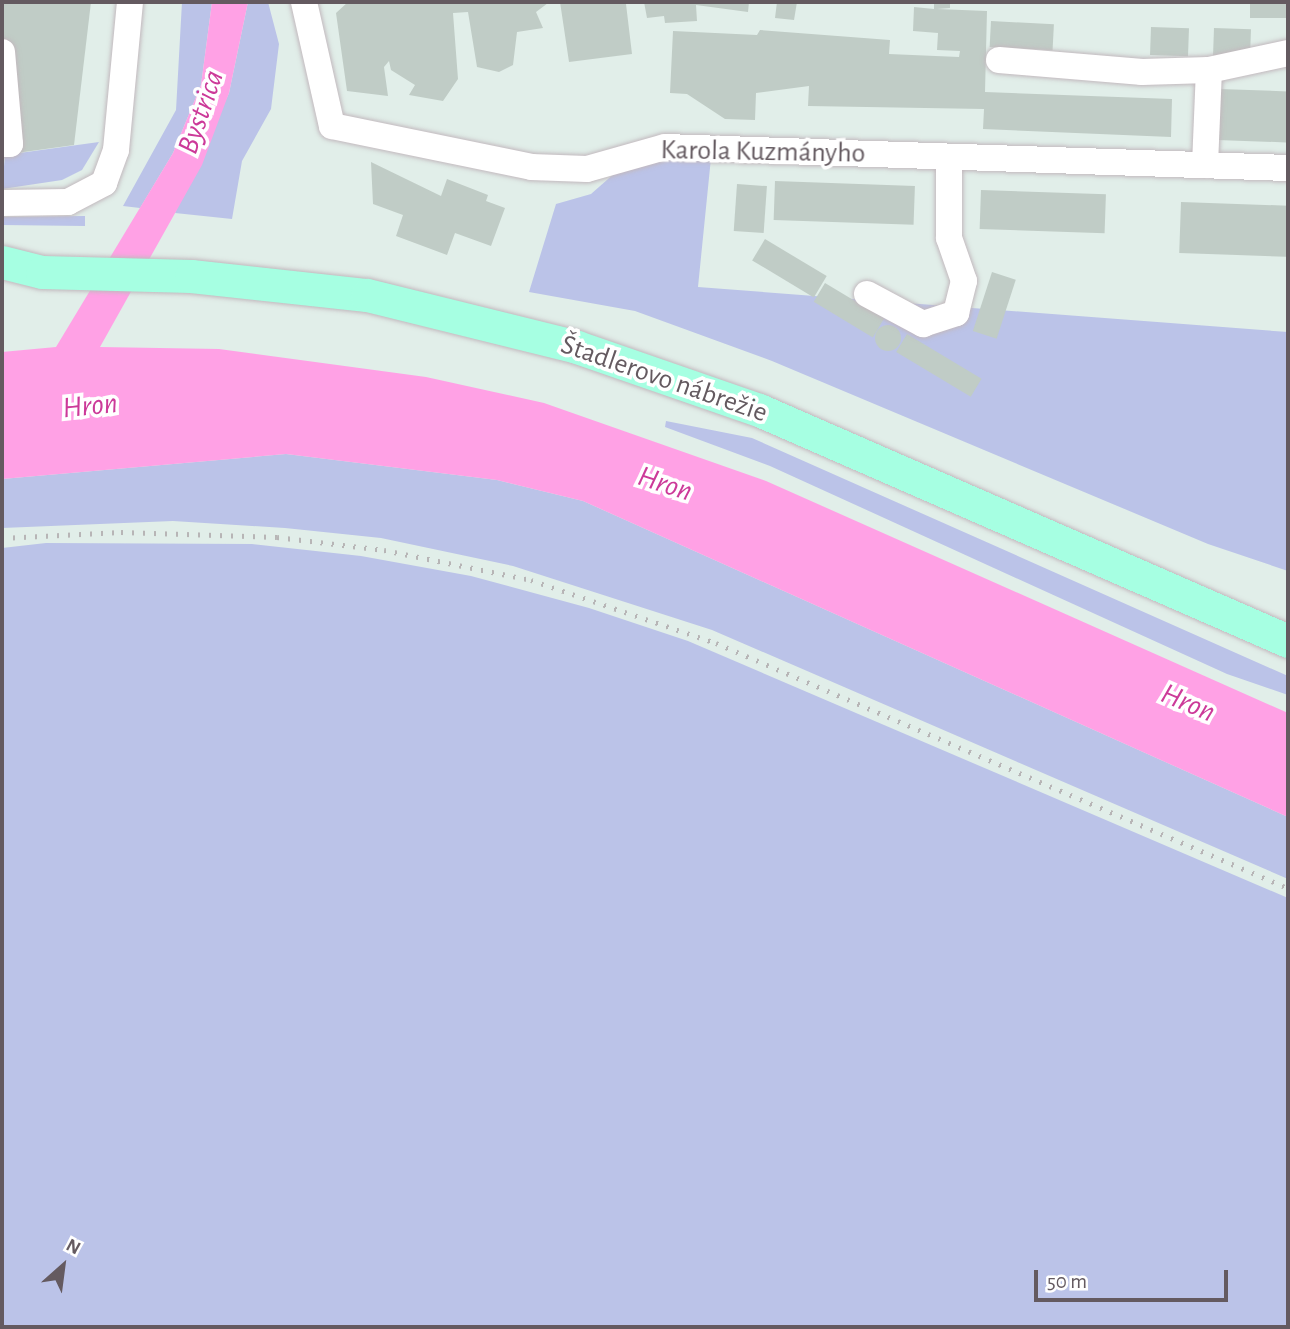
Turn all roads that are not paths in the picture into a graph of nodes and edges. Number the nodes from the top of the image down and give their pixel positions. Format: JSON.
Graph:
{"nodes":[{"id":1,"x":130,"y":2,"type":"edge"},
{"id":2,"x":304,"y":2,"type":"edge"},
{"id":3,"x":2,"y":52,"type":"edge"},
{"id":4,"x":1288,"y":53,"type":"edge"},
{"id":5,"x":999,"y":60,"type":"dead end"},
{"id":6,"x":1209,"y":70,"type":"junction"},
{"id":7,"x":4,"y":101,"type":"edge"},
{"id":8,"x":2,"y":144,"type":"edge"},
{"id":9,"x":949,"y":157,"type":"junction"},
{"id":10,"x":1205,"y":165,"type":"junction"},
{"id":11,"x":1288,"y":168,"type":"edge"},
{"id":12,"x":2,"y":203,"type":"edge"},
{"id":13,"x":2,"y":262,"type":"edge"},
{"id":14,"x":42,"y":272,"type":"junction"},
{"id":15,"x":2,"y":280,"type":"edge"},
{"id":16,"x":866,"y":293,"type":"dead end"},
{"id":17,"x":1288,"y":641,"type":"edge"}],
"edges":[{"from":1,"to":12,"type":"street"},
{"from":2,"to":9,"type":"street","name":"Karola Kuzmányho"},
{"from":3,"to":7,"type":"street"},
{"from":4,"to":6,"type":"street"},
{"from":5,"to":6,"type":"street"},
{"from":6,"to":10,"type":"street"},
{"from":7,"to":8,"type":"street"},
{"from":9,"to":10,"type":"street","name":"Karola Kuzmányho"},
{"from":9,"to":16,"type":"street"},
{"from":10,"to":11,"type":"street","name":"Karola Kuzmányho"},
{"from":13,"to":14,"type":"main road","name":"Štadlerovo nábrežie"},
{"from":14,"to":15,"type":"main road"},
{"from":14,"to":17,"type":"main road","name":"Štadlerovo nábrežie"}]}
